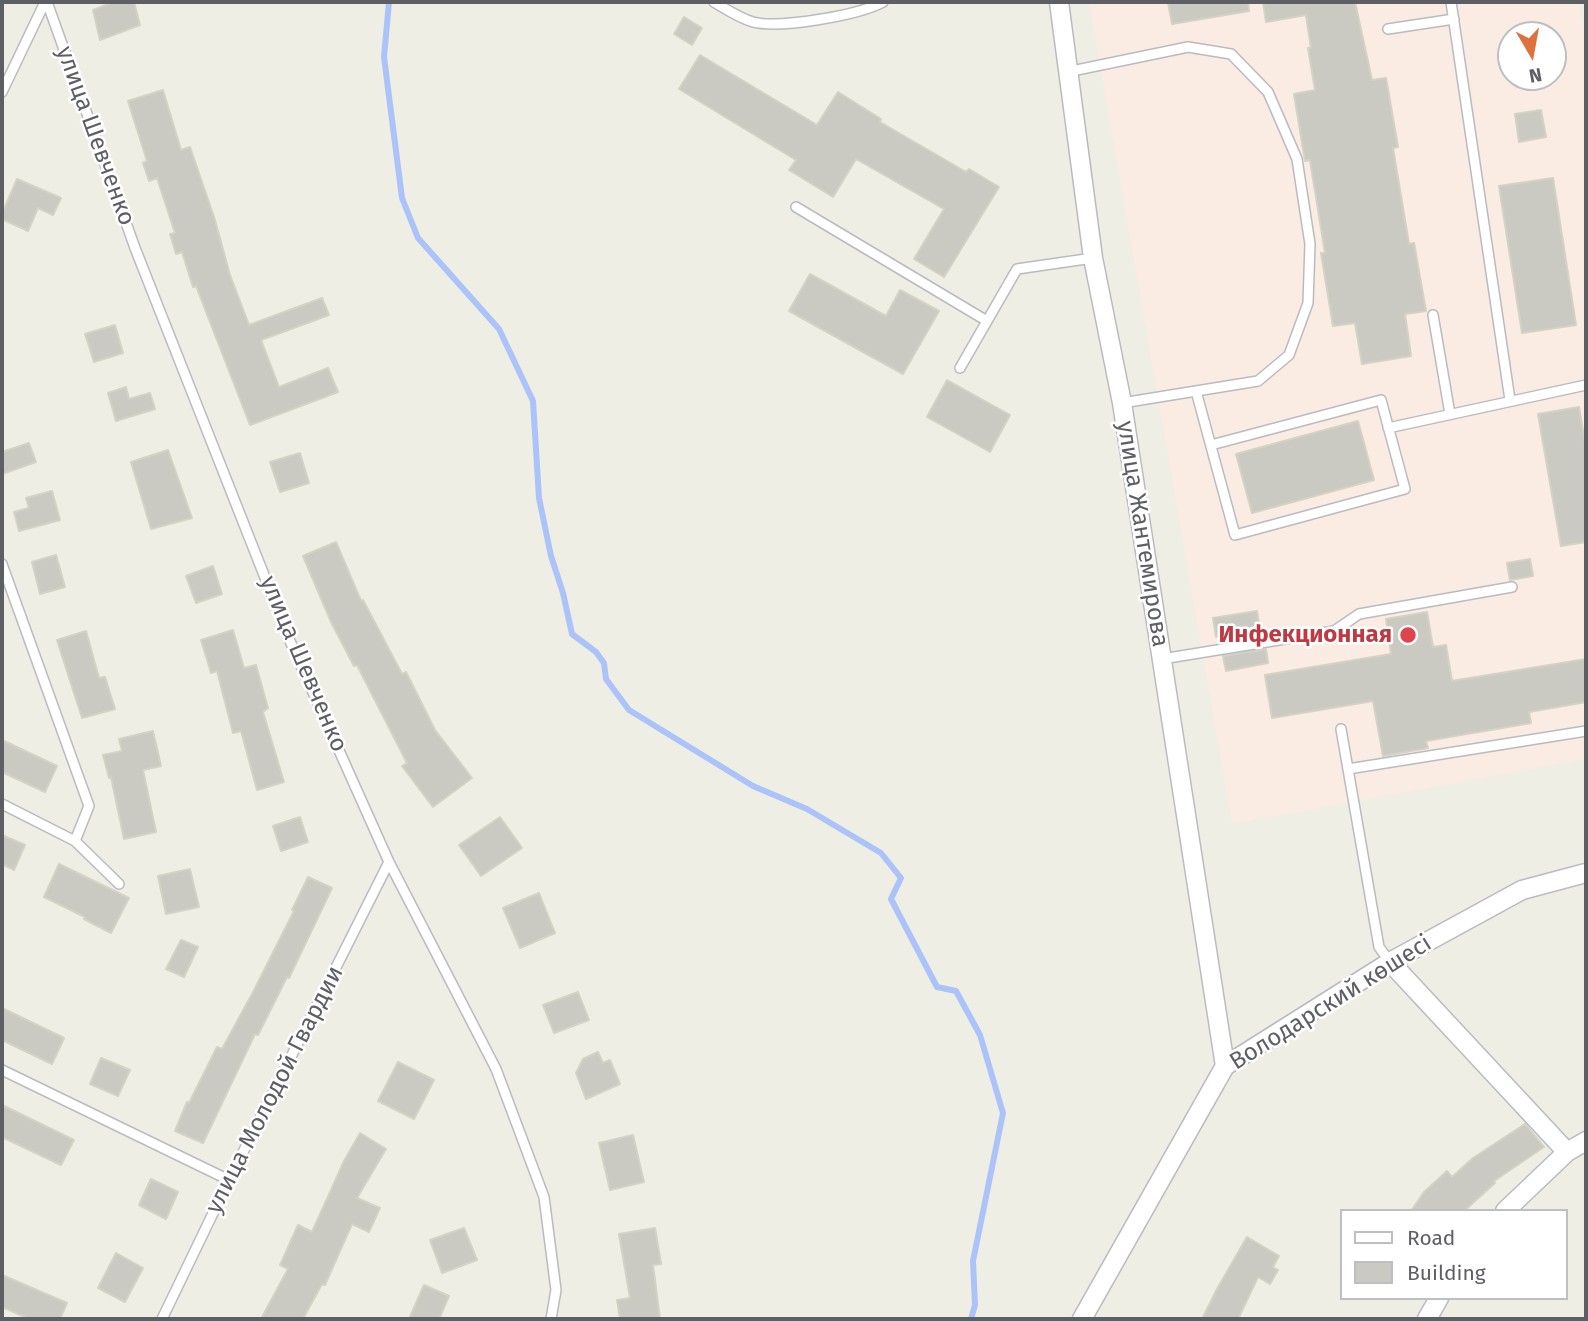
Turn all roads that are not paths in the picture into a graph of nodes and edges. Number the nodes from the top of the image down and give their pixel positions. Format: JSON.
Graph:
{"nodes":[{"id":1,"x":46,"y":2,"type":"edge"},
{"id":2,"x":714,"y":2,"type":"edge"},
{"id":3,"x":883,"y":2,"type":"edge"},
{"id":4,"x":1059,"y":2,"type":"edge"},
{"id":5,"x":1451,"y":2,"type":"edge"},
{"id":6,"x":1454,"y":19,"type":"junction"},
{"id":7,"x":1388,"y":29,"type":"dead end"},
{"id":8,"x":1068,"y":72,"type":"junction"},
{"id":9,"x":2,"y":92,"type":"edge"},
{"id":10,"x":796,"y":207,"type":"dead end"},
{"id":11,"x":1093,"y":258,"type":"junction"},
{"id":12,"x":1433,"y":316,"type":"dead end"},
{"id":13,"x":987,"y":321,"type":"junction"},
{"id":14,"x":960,"y":368,"type":"dead end"},
{"id":15,"x":1586,"y":385,"type":"edge"},
{"id":16,"x":1196,"y":391,"type":"junction"},
{"id":17,"x":1510,"y":400,"type":"junction"},
{"id":18,"x":1122,"y":403,"type":"junction"},
{"id":19,"x":1450,"y":414,"type":"junction"},
{"id":20,"x":1388,"y":428,"type":"junction"},
{"id":21,"x":1211,"y":446,"type":"junction"},
{"id":22,"x":2,"y":564,"type":"edge"},
{"id":23,"x":1512,"y":587,"type":"dead end"},
{"id":24,"x":1162,"y":659,"type":"junction"},
{"id":25,"x":1341,"y":729,"type":"dead end"},
{"id":26,"x":1586,"y":731,"type":"edge"},
{"id":27,"x":1348,"y":769,"type":"junction"},
{"id":28,"x":2,"y":804,"type":"edge"},
{"id":29,"x":75,"y":841,"type":"junction"},
{"id":30,"x":389,"y":862,"type":"junction"},
{"id":31,"x":1586,"y":873,"type":"edge"},
{"id":32,"x":119,"y":884,"type":"dead end"},
{"id":33,"x":1390,"y":962,"type":"junction"},
{"id":34,"x":1225,"y":1066,"type":"junction"},
{"id":35,"x":2,"y":1070,"type":"edge"},
{"id":36,"x":1586,"y":1141,"type":"edge"},
{"id":37,"x":1567,"y":1152,"type":"junction"},
{"id":38,"x":229,"y":1180,"type":"junction"},
{"id":39,"x":1507,"y":1209,"type":"edge"},
{"id":40,"x":1438,"y":1300,"type":"edge"},
{"id":41,"x":162,"y":1319,"type":"edge"},
{"id":42,"x":551,"y":1319,"type":"edge"},
{"id":43,"x":1082,"y":1319,"type":"edge"},
{"id":44,"x":1427,"y":1319,"type":"edge"}],
"edges":[{"from":1,"to":9,"type":"lane"},
{"from":1,"to":30,"type":"lane","name":"улица Шевченко"},
{"from":2,"to":3,"type":"lane"},
{"from":4,"to":8,"type":"street","name":"улица Жантемирова"},
{"from":5,"to":6,"type":"lane"},
{"from":6,"to":7,"type":"lane"},
{"from":6,"to":17,"type":"lane"},
{"from":8,"to":11,"type":"street","name":"улица Жантемирова"},
{"from":8,"to":16,"type":"lane"},
{"from":10,"to":13,"type":"lane"},
{"from":11,"to":13,"type":"lane"},
{"from":11,"to":18,"type":"street","name":"улица Жантемирова"},
{"from":12,"to":19,"type":"lane"},
{"from":13,"to":14,"type":"lane"},
{"from":15,"to":17,"type":"lane"},
{"from":16,"to":18,"type":"lane"},
{"from":16,"to":21,"type":"lane"},
{"from":17,"to":19,"type":"lane"},
{"from":18,"to":24,"type":"street","name":"улица Жантемирова"},
{"from":19,"to":20,"type":"lane"},
{"from":20,"to":21,"type":"lane"},
{"from":20,"to":21,"type":"lane"},
{"from":22,"to":29,"type":"lane"},
{"from":23,"to":24,"type":"lane"},
{"from":24,"to":34,"type":"street","name":"улица Жантемирова"},
{"from":25,"to":27,"type":"lane"},
{"from":26,"to":27,"type":"lane"},
{"from":27,"to":33,"type":"lane"},
{"from":28,"to":29,"type":"lane"},
{"from":29,"to":32,"type":"lane"},
{"from":30,"to":38,"type":"lane","name":"улица Молодой Гвардии"},
{"from":30,"to":42,"type":"lane","name":"улица Шевченко"},
{"from":31,"to":33,"type":"street","name":"Володарский көшесі"},
{"from":33,"to":34,"type":"street","name":"Володарский көшесі"},
{"from":33,"to":37,"type":"street"},
{"from":34,"to":43,"type":"street","name":"Володарский көшесі"},
{"from":35,"to":38,"type":"lane"},
{"from":36,"to":37,"type":"street"},
{"from":37,"to":39,"type":"street"},
{"from":38,"to":41,"type":"lane","name":"улица Молодой Гвардии"},
{"from":40,"to":44,"type":"street"}]}
